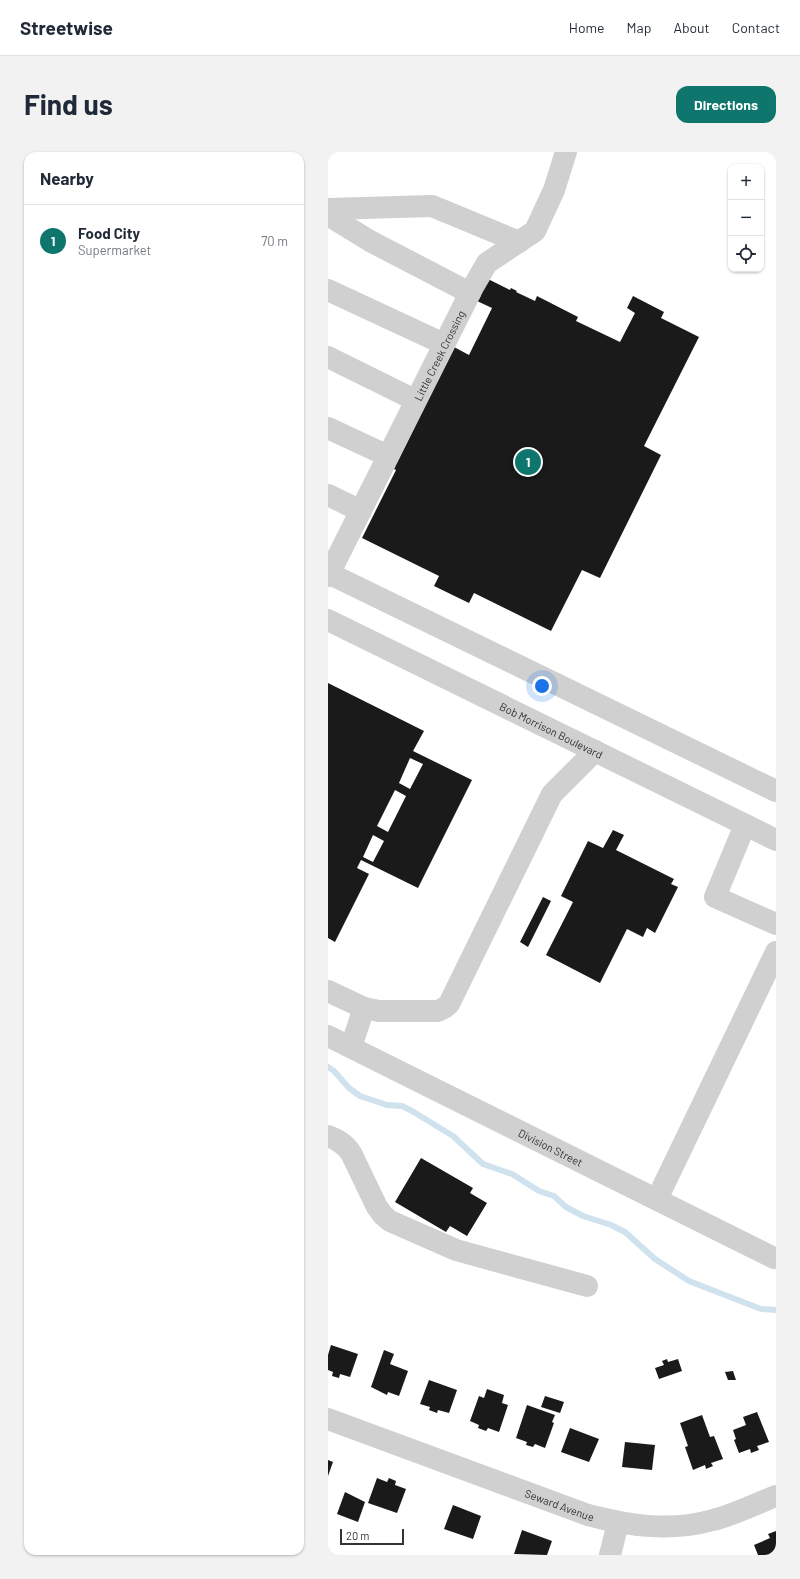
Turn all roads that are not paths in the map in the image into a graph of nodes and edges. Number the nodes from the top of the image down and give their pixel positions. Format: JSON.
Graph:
{"nodes":[{"id":1,"x":566,"y":152,"type":"edge"},
{"id":2,"x":328,"y":209,"type":"edge"},
{"id":3,"x":328,"y":215,"type":"edge"},
{"id":4,"x":519,"y":242,"type":"junction"},
{"id":5,"x":328,"y":290,"type":"edge"},
{"id":6,"x":470,"y":293,"type":"junction"},
{"id":7,"x":444,"y":344,"type":"junction"},
{"id":8,"x":328,"y":357,"type":"edge"},
{"id":9,"x":415,"y":400,"type":"junction"},
{"id":10,"x":328,"y":428,"type":"edge"},
{"id":11,"x":388,"y":456,"type":"junction"},
{"id":12,"x":328,"y":495,"type":"edge"},
{"id":13,"x":361,"y":511,"type":"junction"},
{"id":14,"x":329,"y":574,"type":"edge"},
{"id":15,"x":328,"y":620,"type":"edge"},
{"id":16,"x":595,"y":751,"type":"junction"},
{"id":17,"x":776,"y":791,"type":"edge"},
{"id":18,"x":745,"y":825,"type":"junction"},
{"id":19,"x":776,"y":840,"type":"edge"},
{"id":20,"x":776,"y":924,"type":"edge"},
{"id":21,"x":776,"y":952,"type":"edge"},
{"id":22,"x":328,"y":991,"type":"edge"},
{"id":23,"x":364,"y":1008,"type":"junction"},
{"id":24,"x":328,"y":1036,"type":"edge"},
{"id":25,"x":351,"y":1047,"type":"junction"},
{"id":26,"x":328,"y":1136,"type":"edge"},
{"id":27,"x":657,"y":1199,"type":"junction"},
{"id":28,"x":774,"y":1258,"type":"dead end"},
{"id":29,"x":587,"y":1286,"type":"dead end"},
{"id":30,"x":328,"y":1419,"type":"edge"},
{"id":31,"x":776,"y":1496,"type":"edge"},
{"id":32,"x":618,"y":1523,"type":"junction"},
{"id":33,"x":610,"y":1555,"type":"edge"}],
"edges":[{"from":1,"to":4,"type":"street","name":"Little Creek Crossing"},
{"from":2,"to":4,"type":"street"},
{"from":3,"to":6,"type":"street"},
{"from":4,"to":6,"type":"street","name":"Little Creek Crossing"},
{"from":5,"to":7,"type":"street"},
{"from":6,"to":7,"type":"street","name":"Little Creek Crossing"},
{"from":7,"to":9,"type":"street","name":"Little Creek Crossing"},
{"from":8,"to":9,"type":"street"},
{"from":9,"to":11,"type":"street","name":"Little Creek Crossing"},
{"from":10,"to":11,"type":"street"},
{"from":11,"to":13,"type":"street","name":"Little Creek Crossing"},
{"from":12,"to":13,"type":"street"},
{"from":13,"to":14,"type":"street","name":"Little Creek Crossing"},
{"from":14,"to":17,"type":"street"},
{"from":15,"to":16,"type":"street","name":"Bob Morrison Boulevard"},
{"from":16,"to":18,"type":"street","name":"Bob Morrison Boulevard"},
{"from":16,"to":23,"type":"street"},
{"from":18,"to":19,"type":"street","name":"Bob Morrison Boulevard"},
{"from":18,"to":20,"type":"street"},
{"from":21,"to":27,"type":"street"},
{"from":22,"to":23,"type":"street"},
{"from":23,"to":25,"type":"street"},
{"from":24,"to":25,"type":"street","name":"Division Street"},
{"from":25,"to":27,"type":"street","name":"Division Street"},
{"from":26,"to":29,"type":"street"},
{"from":27,"to":28,"type":"street","name":"Division Street"},
{"from":30,"to":32,"type":"street","name":"Seward Avenue"},
{"from":31,"to":32,"type":"street","name":"Seward Avenue"},
{"from":32,"to":33,"type":"street"}]}
